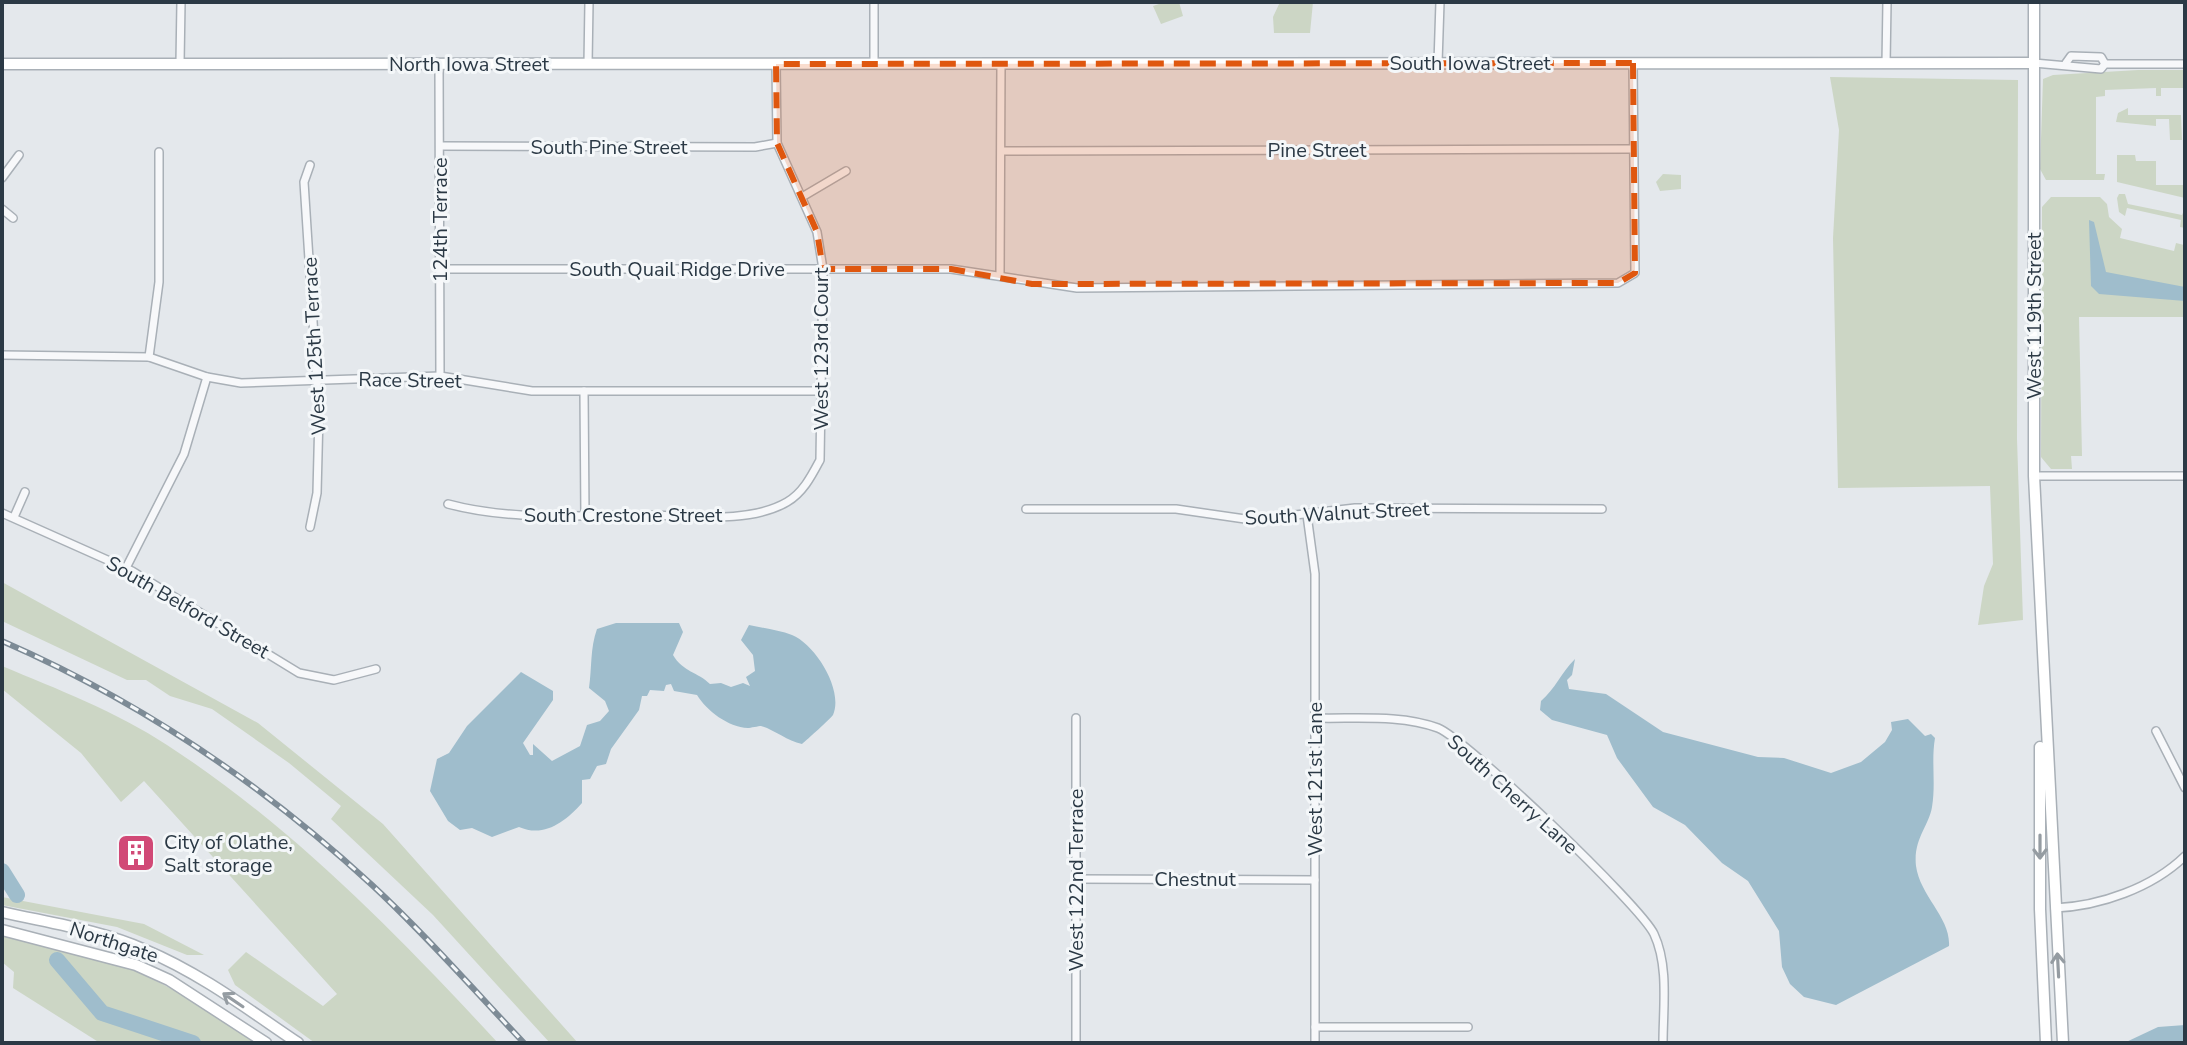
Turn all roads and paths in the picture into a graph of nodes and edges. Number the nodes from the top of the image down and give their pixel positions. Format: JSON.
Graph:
{"nodes":[{"id":1,"x":181,"y":2,"type":"edge"},
{"id":2,"x":589,"y":2,"type":"edge"},
{"id":3,"x":874,"y":2,"type":"edge"},
{"id":4,"x":1440,"y":2,"type":"edge"},
{"id":5,"x":1887,"y":2,"type":"edge"},
{"id":6,"x":2034,"y":2,"type":"edge"},
{"id":7,"x":180,"y":63,"type":"junction"},
{"id":8,"x":1001,"y":63,"type":"junction"},
{"id":9,"x":1438,"y":63,"type":"junction"},
{"id":10,"x":1633,"y":63,"type":"junction"},
{"id":11,"x":2034,"y":63,"type":"junction"},
{"id":12,"x":2,"y":64,"type":"edge"},
{"id":13,"x":439,"y":64,"type":"junction"},
{"id":14,"x":588,"y":64,"type":"junction"},
{"id":15,"x":776,"y":64,"type":"junction"},
{"id":16,"x":874,"y":64,"type":"junction"},
{"id":17,"x":1886,"y":64,"type":"junction"},
{"id":18,"x":2185,"y":64,"type":"edge"},
{"id":19,"x":777,"y":143,"type":"junction"},
{"id":20,"x":440,"y":146,"type":"junction"},
{"id":21,"x":1632,"y":149,"type":"junction"},
{"id":22,"x":1002,"y":151,"type":"junction"},
{"id":23,"x":159,"y":152,"type":"dead end"},
{"id":24,"x":19,"y":155,"type":"dead end"},
{"id":25,"x":310,"y":165,"type":"dead end"},
{"id":26,"x":846,"y":171,"type":"dead end"},
{"id":27,"x":2,"y":178,"type":"edge"},
{"id":28,"x":802,"y":197,"type":"junction"},
{"id":29,"x":2,"y":209,"type":"edge"},
{"id":30,"x":13,"y":218,"type":"dead end"},
{"id":31,"x":439,"y":269,"type":"junction"},
{"id":32,"x":823,"y":269,"type":"junction"},
{"id":33,"x":1000,"y":275,"type":"junction"},
{"id":34,"x":2,"y":355,"type":"edge"},
{"id":35,"x":149,"y":357,"type":"junction"},
{"id":36,"x":440,"y":376,"type":"junction"},
{"id":37,"x":207,"y":377,"type":"junction"},
{"id":38,"x":317,"y":380,"type":"junction"},
{"id":39,"x":584,"y":391,"type":"junction"},
{"id":40,"x":821,"y":391,"type":"junction"},
{"id":41,"x":2034,"y":476,"type":"junction"},
{"id":42,"x":2185,"y":476,"type":"edge"},
{"id":43,"x":25,"y":492,"type":"dead end"},
{"id":44,"x":796,"y":497,"type":"joint"},
{"id":45,"x":448,"y":504,"type":"dead end"},
{"id":46,"x":1026,"y":509,"type":"dead end"},
{"id":47,"x":1602,"y":509,"type":"dead end"},
{"id":48,"x":2,"y":513,"type":"edge"},
{"id":49,"x":1307,"y":515,"type":"junction"},
{"id":50,"x":585,"y":516,"type":"junction"},
{"id":51,"x":14,"y":517,"type":"junction"},
{"id":52,"x":310,"y":527,"type":"dead end"},
{"id":53,"x":126,"y":568,"type":"junction"},
{"id":54,"x":2041,"y":629,"type":"junction"},
{"id":55,"x":376,"y":669,"type":"dead end"},
{"id":56,"x":1076,"y":718,"type":"dead end"},
{"id":57,"x":1316,"y":718,"type":"junction"},
{"id":58,"x":2156,"y":731,"type":"dead end"},
{"id":59,"x":2185,"y":788,"type":"edge"},
{"id":60,"x":2185,"y":856,"type":"edge"},
{"id":61,"x":1076,"y":879,"type":"junction"},
{"id":62,"x":1315,"y":880,"type":"junction"},
{"id":63,"x":2055,"y":908,"type":"junction"},
{"id":64,"x":2,"y":912,"type":"edge"},
{"id":65,"x":2,"y":930,"type":"edge"},
{"id":66,"x":1315,"y":1027,"type":"junction"},
{"id":67,"x":1468,"y":1027,"type":"dead end"},
{"id":68,"x":266,"y":1043,"type":"edge"},
{"id":69,"x":298,"y":1043,"type":"edge"},
{"id":70,"x":1076,"y":1043,"type":"edge"},
{"id":71,"x":1315,"y":1043,"type":"edge"},
{"id":72,"x":1663,"y":1043,"type":"edge"},
{"id":73,"x":2046,"y":1043,"type":"edge"},
{"id":74,"x":2063,"y":1043,"type":"edge"}],
"edges":[{"from":1,"to":7,"type":"street"},
{"from":2,"to":14,"type":"street"},
{"from":3,"to":16,"type":"street"},
{"from":4,"to":9,"type":"street"},
{"from":5,"to":17,"type":"street"},
{"from":6,"to":11,"type":"main road","name":"West 119th Street"},
{"from":7,"to":12,"type":"main road","name":"North Iowa Street"},
{"from":7,"to":13,"type":"main road","name":"North Iowa Street"},
{"from":8,"to":9,"type":"main road","name":"South Iowa Street"},
{"from":8,"to":16,"type":"main road","name":"South Iowa Street"},
{"from":8,"to":22,"type":"street"},
{"from":9,"to":10,"type":"main road","name":"South Iowa Street"},
{"from":10,"to":17,"type":"main road","name":"South Iowa Street"},
{"from":10,"to":21,"type":"street"},
{"from":11,"to":17,"type":"main road","name":"South Iowa Street"},
{"from":11,"to":18,"type":"street","name":"South Iowa Street"},
{"from":11,"to":41,"type":"main road","name":"West 119th Street"},
{"from":13,"to":14,"type":"main road","name":"North Iowa Street"},
{"from":13,"to":20,"type":"street","name":"124th Terrace"},
{"from":14,"to":15,"type":"main road","name":"North Iowa Street"},
{"from":15,"to":16,"type":"main road","name":"North Iowa Street"},
{"from":15,"to":19,"type":"street","name":"West 123rd Court"},
{"from":19,"to":20,"type":"street","name":"South Pine Street"},
{"from":19,"to":28,"type":"street","name":"West 123rd Court"},
{"from":20,"to":31,"type":"street","name":"124th Terrace"},
{"from":21,"to":22,"type":"street","name":"Pine Street"},
{"from":21,"to":33,"type":"street","name":"South Quail Ridge Drive"},
{"from":22,"to":33,"type":"street"},
{"from":23,"to":35,"type":"street"},
{"from":24,"to":27,"type":"street"},
{"from":25,"to":38,"type":"street","name":"West 125th Terrace"},
{"from":26,"to":28,"type":"street"},
{"from":28,"to":32,"type":"street","name":"West 123rd Court"},
{"from":29,"to":30,"type":"street"},
{"from":31,"to":32,"type":"street","name":"South Quail Ridge Drive"},
{"from":31,"to":36,"type":"street","name":"124th Terrace"},
{"from":32,"to":33,"type":"street","name":"South Quail Ridge Drive"},
{"from":32,"to":40,"type":"street","name":"West 123rd Court"},
{"from":34,"to":35,"type":"street","name":"Race Street"},
{"from":35,"to":37,"type":"street","name":"Race Street"},
{"from":36,"to":38,"type":"street","name":"Race Street"},
{"from":36,"to":39,"type":"street","name":"Race Street"},
{"from":37,"to":38,"type":"street","name":"Race Street"},
{"from":37,"to":53,"type":"street"},
{"from":38,"to":52,"type":"street","name":"West 125th Terrace"},
{"from":39,"to":40,"type":"street","name":"Race Street"},
{"from":39,"to":50,"type":"street"},
{"from":40,"to":44,"type":"street","name":"West 123rd Court"},
{"from":41,"to":42,"type":"street"},
{"from":41,"to":54,"type":"main road","name":"West 119th Street"},
{"from":43,"to":51,"type":"street"},
{"from":44,"to":50,"type":"street","name":"South Crestone Street"},
{"from":45,"to":50,"type":"street","name":"South Crestone Street"},
{"from":46,"to":49,"type":"street","name":"South Walnut Street"},
{"from":47,"to":49,"type":"street","name":"South Walnut Street"},
{"from":48,"to":51,"type":"street","name":"South Belford Street"},
{"from":49,"to":57,"type":"street","name":"West 121st Lane"},
{"from":51,"to":53,"type":"street","name":"South Belford Street"},
{"from":53,"to":55,"type":"street","name":"South Belford Street"},
{"from":54,"to":63,"type":"main road","name":"West 119th Street"},
{"from":54,"to":73,"type":"main road","name":"West 119th Street","one_way":true},
{"from":56,"to":61,"type":"street","name":"West 122nd Terrace"},
{"from":57,"to":62,"type":"street","name":"West 121st Lane"},
{"from":57,"to":72,"type":"street","name":"South Cherry Lane"},
{"from":58,"to":59,"type":"street"},
{"from":60,"to":63,"type":"street"},
{"from":61,"to":62,"type":"street","name":"Chestnut"},
{"from":61,"to":70,"type":"street","name":"West 122nd Terrace"},
{"from":62,"to":66,"type":"street","name":"West 121st Lane"},
{"from":74,"to":63,"type":"main road","name":"West 119th Street","one_way":true},
{"from":69,"to":64,"type":"main road","name":"Northgate","one_way":true},
{"from":65,"to":68,"type":"main road","name":"Northgate"},
{"from":66,"to":67,"type":"street"},
{"from":66,"to":71,"type":"street","name":"West 121st Lane"}]}
